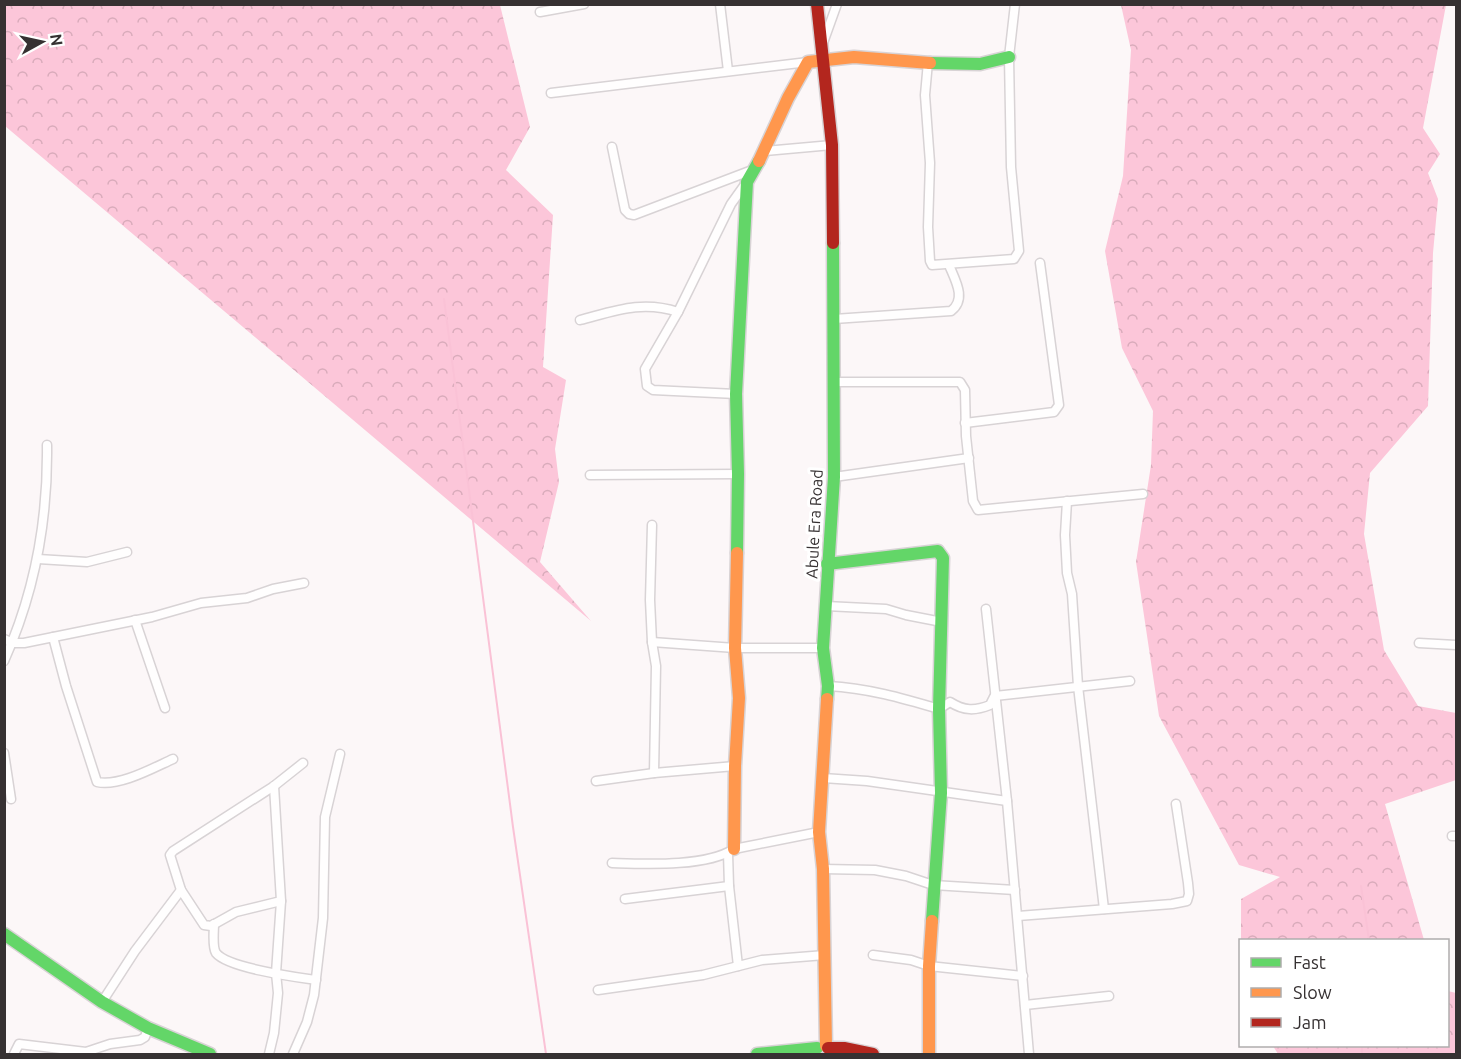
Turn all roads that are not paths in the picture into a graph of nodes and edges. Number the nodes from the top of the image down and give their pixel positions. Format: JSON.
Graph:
{"nodes":[{"id":1,"x":584,"y":4,"type":"edge"},
{"id":2,"x":720,"y":4,"type":"edge"},
{"id":3,"x":817,"y":4,"type":"edge"},
{"id":4,"x":837,"y":4,"type":"edge"},
{"id":5,"x":1016,"y":4,"type":"edge"},
{"id":6,"x":540,"y":12,"type":"dead end"},
{"id":7,"x":822,"y":46,"type":"junction"},
{"id":8,"x":1010,"y":57,"type":"junction"},
{"id":9,"x":823,"y":60,"type":"junction"},
{"id":10,"x":808,"y":62,"type":"junction"},
{"id":11,"x":928,"y":62,"type":"junction"},
{"id":12,"x":728,"y":71,"type":"junction"},
{"id":13,"x":550,"y":93,"type":"dead end"},
{"id":14,"x":832,"y":145,"type":"junction"},
{"id":15,"x":612,"y":147,"type":"dead end"},
{"id":16,"x":765,"y":151,"type":"junction"},
{"id":17,"x":756,"y":168,"type":"junction"},
{"id":18,"x":747,"y":182,"type":"junction"},
{"id":19,"x":1040,"y":263,"type":"dead end"},
{"id":20,"x":949,"y":265,"type":"junction"},
{"id":21,"x":678,"y":312,"type":"junction"},
{"id":22,"x":834,"y":319,"type":"junction"},
{"id":23,"x":580,"y":320,"type":"dead end"},
{"id":24,"x":834,"y":382,"type":"junction"},
{"id":25,"x":736,"y":394,"type":"junction"},
{"id":26,"x":965,"y":423,"type":"junction"},
{"id":27,"x":47,"y":445,"type":"dead end"},
{"id":28,"x":969,"y":458,"type":"junction"},
{"id":29,"x":738,"y":474,"type":"junction"},
{"id":30,"x":590,"y":476,"type":"dead end"},
{"id":31,"x":834,"y":477,"type":"junction"},
{"id":32,"x":1143,"y":494,"type":"dead end"},
{"id":33,"x":1067,"y":501,"type":"junction"},
{"id":34,"x":652,"y":525,"type":"dead end"},
{"id":35,"x":128,"y":552,"type":"dead end"},
{"id":36,"x":38,"y":559,"type":"junction"},
{"id":37,"x":827,"y":564,"type":"junction"},
{"id":38,"x":303,"y":583,"type":"dead end"},
{"id":39,"x":826,"y":606,"type":"junction"},
{"id":40,"x":986,"y":609,"type":"dead end"},
{"id":41,"x":135,"y":620,"type":"junction"},
{"id":42,"x":942,"y":622,"type":"junction"},
{"id":43,"x":53,"y":637,"type":"junction"},
{"id":44,"x":4,"y":639,"type":"edge"},
{"id":45,"x":652,"y":642,"type":"junction"},
{"id":46,"x":13,"y":643,"type":"junction"},
{"id":47,"x":1419,"y":643,"type":"dead end"},
{"id":48,"x":1456,"y":645,"type":"edge"},
{"id":49,"x":735,"y":648,"type":"junction"},
{"id":50,"x":823,"y":648,"type":"junction"},
{"id":51,"x":4,"y":661,"type":"edge"},
{"id":52,"x":1130,"y":681,"type":"dead end"},
{"id":53,"x":828,"y":686,"type":"junction"},
{"id":54,"x":1078,"y":686,"type":"junction"},
{"id":55,"x":995,"y":696,"type":"junction"},
{"id":56,"x":165,"y":708,"type":"dead end"},
{"id":57,"x":939,"y":709,"type":"junction"},
{"id":58,"x":4,"y":753,"type":"edge"},
{"id":59,"x":340,"y":754,"type":"dead end"},
{"id":60,"x":173,"y":759,"type":"dead end"},
{"id":61,"x":303,"y":763,"type":"dead end"},
{"id":62,"x":735,"y":766,"type":"junction"},
{"id":63,"x":654,"y":773,"type":"junction"},
{"id":64,"x":823,"y":778,"type":"junction"},
{"id":65,"x":596,"y":781,"type":"dead end"},
{"id":66,"x":274,"y":786,"type":"junction"},
{"id":67,"x":941,"y":793,"type":"junction"},
{"id":68,"x":11,"y":799,"type":"dead end"},
{"id":69,"x":1007,"y":801,"type":"junction"},
{"id":70,"x":1176,"y":804,"type":"dead end"},
{"id":71,"x":819,"y":832,"type":"junction"},
{"id":72,"x":731,"y":851,"type":"junction"},
{"id":73,"x":612,"y":863,"type":"dead end"},
{"id":74,"x":823,"y":869,"type":"junction"},
{"id":75,"x":933,"y":885,"type":"junction"},
{"id":76,"x":729,"y":886,"type":"junction"},
{"id":77,"x":181,"y":890,"type":"junction"},
{"id":78,"x":1015,"y":890,"type":"junction"},
{"id":79,"x":625,"y":899,"type":"dead end"},
{"id":80,"x":281,"y":901,"type":"junction"},
{"id":81,"x":1104,"y":909,"type":"junction"},
{"id":82,"x":1018,"y":916,"type":"junction"},
{"id":83,"x":214,"y":924,"type":"junction"},
{"id":84,"x":4,"y":934,"type":"edge"},
{"id":85,"x":825,"y":955,"type":"junction"},
{"id":86,"x":873,"y":955,"type":"dead end"},
{"id":87,"x":738,"y":966,"type":"junction"},
{"id":88,"x":929,"y":966,"type":"junction"},
{"id":89,"x":276,"y":974,"type":"junction"},
{"id":90,"x":1023,"y":976,"type":"junction"},
{"id":91,"x":316,"y":980,"type":"junction"},
{"id":92,"x":598,"y":990,"type":"dead end"},
{"id":93,"x":1109,"y":996,"type":"dead end"},
{"id":94,"x":102,"y":1002,"type":"junction"},
{"id":95,"x":1025,"y":1005,"type":"junction"},
{"id":96,"x":148,"y":1028,"type":"junction"},
{"id":97,"x":823,"y":1050,"type":"edge"},
{"id":98,"x":14,"y":1054,"type":"edge"},
{"id":99,"x":210,"y":1054,"type":"edge"},
{"id":100,"x":269,"y":1054,"type":"edge"},
{"id":101,"x":293,"y":1054,"type":"edge"},
{"id":102,"x":757,"y":1054,"type":"edge"},
{"id":103,"x":873,"y":1054,"type":"edge"},
{"id":104,"x":929,"y":1054,"type":"edge"},
{"id":105,"x":1029,"y":1054,"type":"edge"}],
"edges":[{"from":1,"to":6,"type":"street"},
{"from":2,"to":12,"type":"street"},
{"from":3,"to":7,"type":"street","name":"Abule Era Road"},
{"from":4,"to":7,"type":"street"},
{"from":5,"to":8,"type":"street"},
{"from":7,"to":9,"type":"street","name":"Abule Era Road"},
{"from":8,"to":11,"type":"street"},
{"from":8,"to":20,"type":"street"},
{"from":9,"to":10,"type":"street"},
{"from":9,"to":11,"type":"street"},
{"from":9,"to":14,"type":"street","name":"Abule Era Road"},
{"from":10,"to":12,"type":"street"},
{"from":10,"to":16,"type":"street"},
{"from":11,"to":20,"type":"street"},
{"from":12,"to":13,"type":"street"},
{"from":14,"to":16,"type":"street"},
{"from":14,"to":22,"type":"street","name":"Abule Era Road"},
{"from":15,"to":17,"type":"street"},
{"from":16,"to":17,"type":"street"},
{"from":17,"to":18,"type":"street"},
{"from":18,"to":21,"type":"street"},
{"from":18,"to":25,"type":"street"},
{"from":19,"to":26,"type":"street"},
{"from":20,"to":22,"type":"street"},
{"from":21,"to":23,"type":"street"},
{"from":21,"to":25,"type":"street"},
{"from":22,"to":24,"type":"street","name":"Abule Era Road"},
{"from":24,"to":26,"type":"street"},
{"from":24,"to":31,"type":"street","name":"Abule Era Road"},
{"from":25,"to":29,"type":"street"},
{"from":26,"to":28,"type":"street"},
{"from":27,"to":36,"type":"street"},
{"from":28,"to":31,"type":"street"},
{"from":28,"to":33,"type":"street"},
{"from":29,"to":30,"type":"street"},
{"from":29,"to":49,"type":"street"},
{"from":31,"to":37,"type":"street","name":"Abule Era Road"},
{"from":32,"to":33,"type":"street"},
{"from":33,"to":54,"type":"street"},
{"from":34,"to":45,"type":"street"},
{"from":35,"to":36,"type":"street"},
{"from":36,"to":46,"type":"street"},
{"from":37,"to":39,"type":"street","name":"Abule Era Road"},
{"from":37,"to":42,"type":"street"},
{"from":38,"to":41,"type":"street"},
{"from":39,"to":42,"type":"street"},
{"from":39,"to":50,"type":"street","name":"Abule Era Road"},
{"from":40,"to":55,"type":"street"},
{"from":41,"to":43,"type":"street"},
{"from":41,"to":56,"type":"street"},
{"from":42,"to":57,"type":"street"},
{"from":43,"to":46,"type":"street"},
{"from":43,"to":60,"type":"street"},
{"from":44,"to":46,"type":"street"},
{"from":45,"to":49,"type":"street"},
{"from":45,"to":63,"type":"street"},
{"from":46,"to":51,"type":"street"},
{"from":47,"to":48,"type":"street"},
{"from":49,"to":50,"type":"street"},
{"from":49,"to":62,"type":"street"},
{"from":50,"to":53,"type":"street","name":"Abule Era Road"},
{"from":52,"to":54,"type":"street"},
{"from":53,"to":57,"type":"street"},
{"from":53,"to":64,"type":"street","name":"Abule Era Road"},
{"from":54,"to":55,"type":"street"},
{"from":54,"to":81,"type":"street"},
{"from":55,"to":57,"type":"street"},
{"from":55,"to":69,"type":"street"},
{"from":57,"to":67,"type":"street"},
{"from":58,"to":68,"type":"street"},
{"from":59,"to":91,"type":"street"},
{"from":61,"to":66,"type":"street"},
{"from":62,"to":63,"type":"street"},
{"from":62,"to":72,"type":"street"},
{"from":63,"to":65,"type":"street"},
{"from":64,"to":67,"type":"street"},
{"from":64,"to":71,"type":"street","name":"Abule Era Road"},
{"from":66,"to":77,"type":"street"},
{"from":66,"to":80,"type":"street"},
{"from":67,"to":69,"type":"street"},
{"from":67,"to":75,"type":"street"},
{"from":69,"to":78,"type":"street"},
{"from":70,"to":81,"type":"street"},
{"from":71,"to":72,"type":"street"},
{"from":71,"to":74,"type":"street","name":"Abule Era Road"},
{"from":72,"to":73,"type":"street"},
{"from":72,"to":76,"type":"street"},
{"from":74,"to":75,"type":"street"},
{"from":74,"to":85,"type":"street","name":"Abule Era Road"},
{"from":75,"to":78,"type":"street"},
{"from":75,"to":88,"type":"street"},
{"from":76,"to":79,"type":"street"},
{"from":76,"to":87,"type":"street"},
{"from":77,"to":83,"type":"street"},
{"from":77,"to":94,"type":"street"},
{"from":78,"to":82,"type":"street"},
{"from":80,"to":83,"type":"street"},
{"from":80,"to":89,"type":"street"},
{"from":81,"to":82,"type":"street"},
{"from":82,"to":90,"type":"street"},
{"from":83,"to":89,"type":"street"},
{"from":84,"to":94,"type":"street"},
{"from":85,"to":87,"type":"street"},
{"from":85,"to":97,"type":"street","name":"Abule Era Road"},
{"from":86,"to":88,"type":"street"},
{"from":87,"to":92,"type":"street"},
{"from":88,"to":90,"type":"street"},
{"from":88,"to":104,"type":"street"},
{"from":89,"to":91,"type":"street"},
{"from":89,"to":100,"type":"street"},
{"from":90,"to":95,"type":"street"},
{"from":91,"to":101,"type":"street"},
{"from":93,"to":95,"type":"street"},
{"from":94,"to":96,"type":"street"},
{"from":95,"to":105,"type":"street"},
{"from":96,"to":98,"type":"street"},
{"from":96,"to":99,"type":"street"},
{"from":97,"to":102,"type":"street"},
{"from":97,"to":103,"type":"street"}]}
